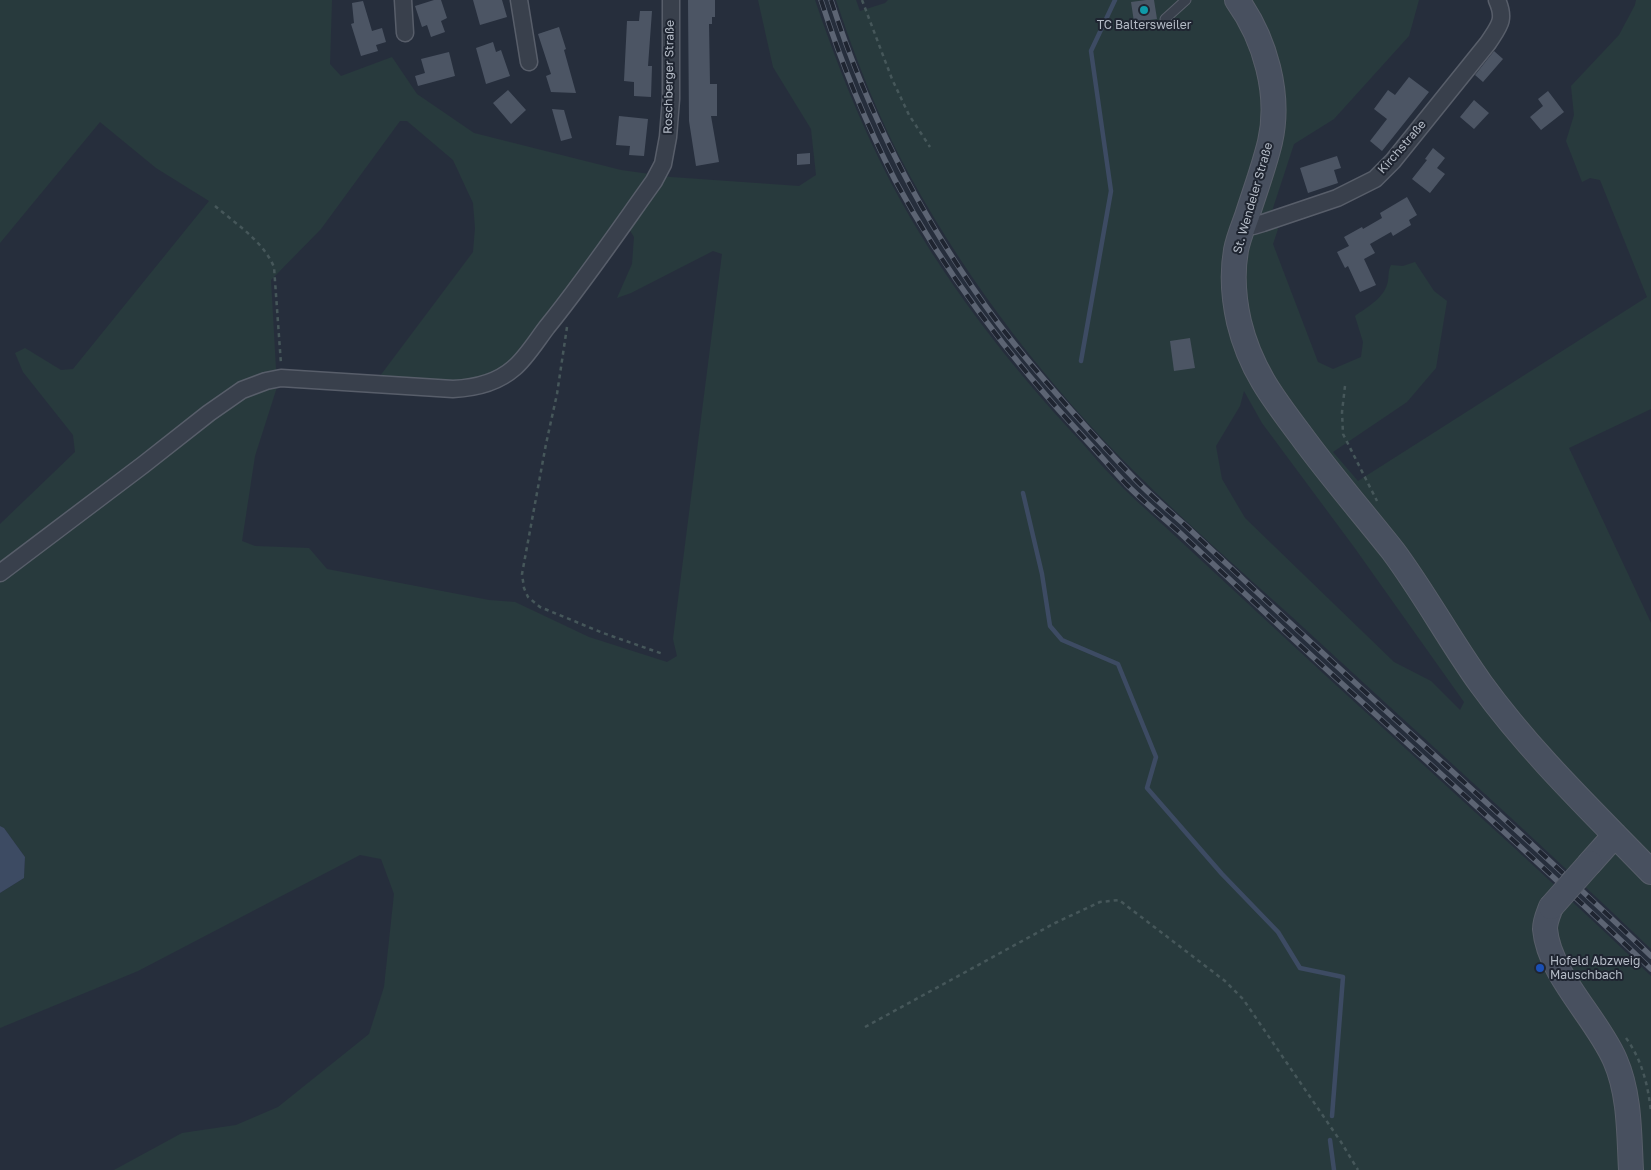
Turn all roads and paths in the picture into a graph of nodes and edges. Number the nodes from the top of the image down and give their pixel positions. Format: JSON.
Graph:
{"nodes":[{"id":1,"x":403,"y":0,"type":"edge"},
{"id":2,"x":519,"y":0,"type":"edge"},
{"id":3,"x":671,"y":0,"type":"edge"},
{"id":4,"x":862,"y":0,"type":"edge"},
{"id":5,"x":1186,"y":0,"type":"edge"},
{"id":6,"x":1237,"y":0,"type":"edge"},
{"id":7,"x":1497,"y":0,"type":"edge"},
{"id":8,"x":1165,"y":19,"type":"dead end"},
{"id":9,"x":405,"y":33,"type":"dead end"},
{"id":10,"x":529,"y":62,"type":"dead end"},
{"id":11,"x":930,"y":147,"type":"dead end"},
{"id":12,"x":215,"y":206,"type":"dead end"},
{"id":13,"x":1244,"y":225,"type":"junction"},
{"id":14,"x":566,"y":303,"type":"junction"},
{"id":15,"x":281,"y":378,"type":"junction"},
{"id":16,"x":1345,"y":386,"type":"dead end"},
{"id":17,"x":1378,"y":501,"type":"dead end"},
{"id":18,"x":0,"y":574,"type":"edge"},
{"id":19,"x":663,"y":654,"type":"dead end"},
{"id":20,"x":1615,"y":836,"type":"junction"},
{"id":21,"x":1650,"y":870,"type":"edge"},
{"id":22,"x":865,"y":1027,"type":"dead end"},
{"id":23,"x":1358,"y":1170,"type":"edge"},
{"id":24,"x":1632,"y":1170,"type":"edge"}],
"edges":[{"from":1,"to":9,"type":"street"},
{"from":2,"to":10,"type":"street"},
{"from":3,"to":14,"type":"street","name":"Roschberger Straße"},
{"from":4,"to":11,"type":"path"},
{"from":5,"to":8,"type":"lane"},
{"from":6,"to":13,"type":"main road","name":"St. Wendeler Straße"},
{"from":7,"to":13,"type":"street","name":"Kirchstraße"},
{"from":12,"to":15,"type":"path"},
{"from":13,"to":20,"type":"main road","name":"St. Wendeler Straße"},
{"from":14,"to":15,"type":"street","name":"Roschberger Straße"},
{"from":14,"to":19,"type":"path"},
{"from":15,"to":18,"type":"street","name":"Roschberger Straße"},
{"from":16,"to":17,"type":"path"},
{"from":20,"to":21,"type":"main road","name":"St. Wendeler Straße"},
{"from":20,"to":24,"type":"main road","bridge":true},
{"from":22,"to":23,"type":"path"}]}
